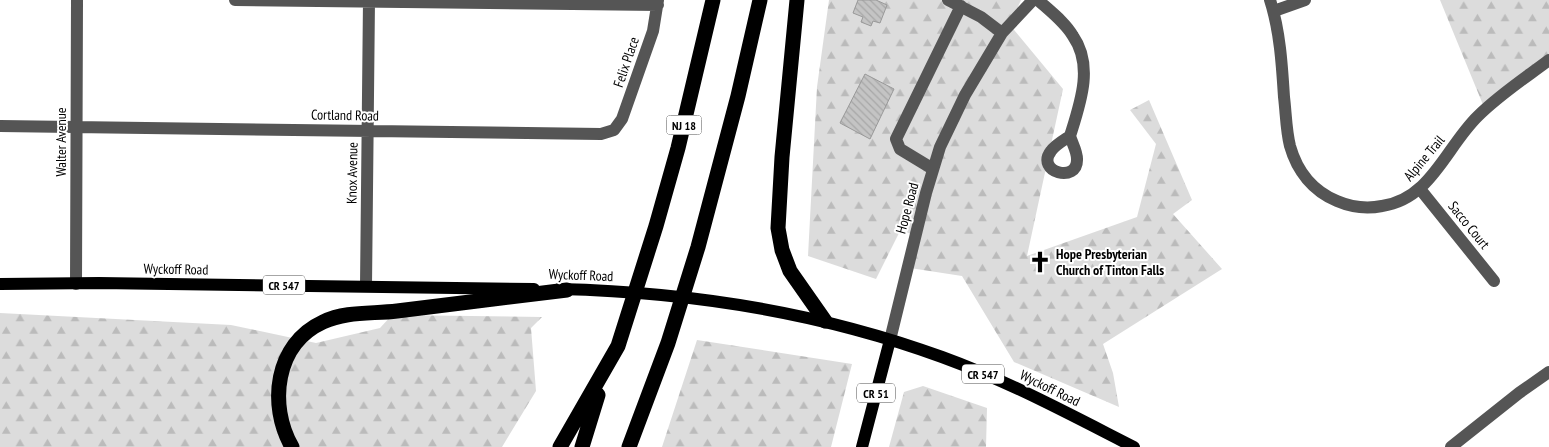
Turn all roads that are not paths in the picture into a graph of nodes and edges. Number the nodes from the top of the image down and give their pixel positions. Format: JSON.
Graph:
{"nodes":[{"id":1,"x":77,"y":0,"type":"edge"},
{"id":2,"x":235,"y":0,"type":"edge"},
{"id":3,"x":369,"y":0,"type":"edge"},
{"id":4,"x":713,"y":0,"type":"edge"},
{"id":5,"x":760,"y":0,"type":"edge"},
{"id":6,"x":797,"y":0,"type":"edge"},
{"id":7,"x":948,"y":0,"type":"edge"},
{"id":8,"x":1033,"y":0,"type":"edge"},
{"id":9,"x":1038,"y":0,"type":"edge"},
{"id":10,"x":1305,"y":0,"type":"edge"},
{"id":11,"x":658,"y":2,"type":"edge"},
{"id":12,"x":1272,"y":5,"type":"edge"},
{"id":13,"x":961,"y":6,"type":"junction"},
{"id":14,"x":1002,"y":33,"type":"junction"},
{"id":15,"x":1549,"y":60,"type":"edge"},
{"id":16,"x":0,"y":126,"type":"edge"},
{"id":17,"x":76,"y":127,"type":"junction"},
{"id":18,"x":614,"y":130,"type":"joint"},
{"id":19,"x":367,"y":131,"type":"junction"},
{"id":20,"x":1070,"y":136,"type":"dead end"},
{"id":21,"x":933,"y":170,"type":"junction"},
{"id":22,"x":1420,"y":189,"type":"junction"},
{"id":23,"x":1494,"y":281,"type":"dead end"},
{"id":24,"x":0,"y":284,"type":"edge"},
{"id":25,"x":76,"y":284,"type":"junction"},
{"id":26,"x":366,"y":286,"type":"junction"},
{"id":27,"x":568,"y":290,"type":"junction"},
{"id":28,"x":825,"y":321,"type":"junction"},
{"id":29,"x":890,"y":340,"type":"junction"},
{"id":30,"x":609,"y":363,"type":"junction"},
{"id":31,"x":1549,"y":372,"type":"edge"},
{"id":32,"x":292,"y":447,"type":"edge"},
{"id":33,"x":560,"y":447,"type":"edge"},
{"id":34,"x":582,"y":447,"type":"edge"},
{"id":35,"x":629,"y":447,"type":"edge"},
{"id":36,"x":862,"y":447,"type":"edge"},
{"id":37,"x":1134,"y":447,"type":"edge"},
{"id":38,"x":1451,"y":447,"type":"edge"}],
"edges":[{"from":1,"to":17,"type":"street","name":"Walter Avenue"},
{"from":2,"to":3,"type":"street"},
{"from":3,"to":11,"type":"street"},
{"from":3,"to":19,"type":"street","name":"Knox Avenue"},
{"from":4,"to":30,"type":"highway","number":"NJ 18"},
{"from":5,"to":35,"type":"highway"},
{"from":6,"to":28,"type":"highway"},
{"from":7,"to":13,"type":"street"},
{"from":8,"to":14,"type":"street","name":"Hope Road"},
{"from":9,"to":20,"type":"street"},
{"from":10,"to":12,"type":"street"},
{"from":11,"to":18,"type":"street","name":"Felix Place"},
{"from":12,"to":22,"type":"street","name":"Alpine Trail"},
{"from":13,"to":14,"type":"street"},
{"from":13,"to":21,"type":"street"},
{"from":14,"to":21,"type":"street","name":"Hope Road"},
{"from":15,"to":22,"type":"street","name":"Alpine Trail"},
{"from":16,"to":17,"type":"street","name":"Cortland Road"},
{"from":17,"to":19,"type":"street","name":"Cortland Road"},
{"from":17,"to":25,"type":"street","name":"Walter Avenue"},
{"from":18,"to":19,"type":"street","name":"Cortland Road"},
{"from":19,"to":26,"type":"street","name":"Knox Avenue"},
{"from":21,"to":29,"type":"street","name":"Hope Road"},
{"from":22,"to":23,"type":"street","name":"Sacco Court"},
{"from":24,"to":25,"type":"main road","name":"Wyckoff Road","number":"CR 547"},
{"from":25,"to":26,"type":"main road","name":"Wyckoff Road","number":"CR 547"},
{"from":26,"to":27,"type":"main road","name":"Wyckoff Road","number":"CR 547"},
{"from":27,"to":28,"type":"main road","name":"Wyckoff Road","number":"CR 547"},
{"from":27,"to":32,"type":"highway"},
{"from":28,"to":29,"type":"main road","name":"Wyckoff Road","number":"CR 547"},
{"from":29,"to":36,"type":"main road","name":"Hope Road","number":"CR 51"},
{"from":29,"to":37,"type":"main road","name":"Wyckoff Road","number":"CR 547"},
{"from":30,"to":33,"type":"highway"},
{"from":30,"to":34,"type":"highway","number":"NJ 18"},
{"from":31,"to":38,"type":"street"}]}
